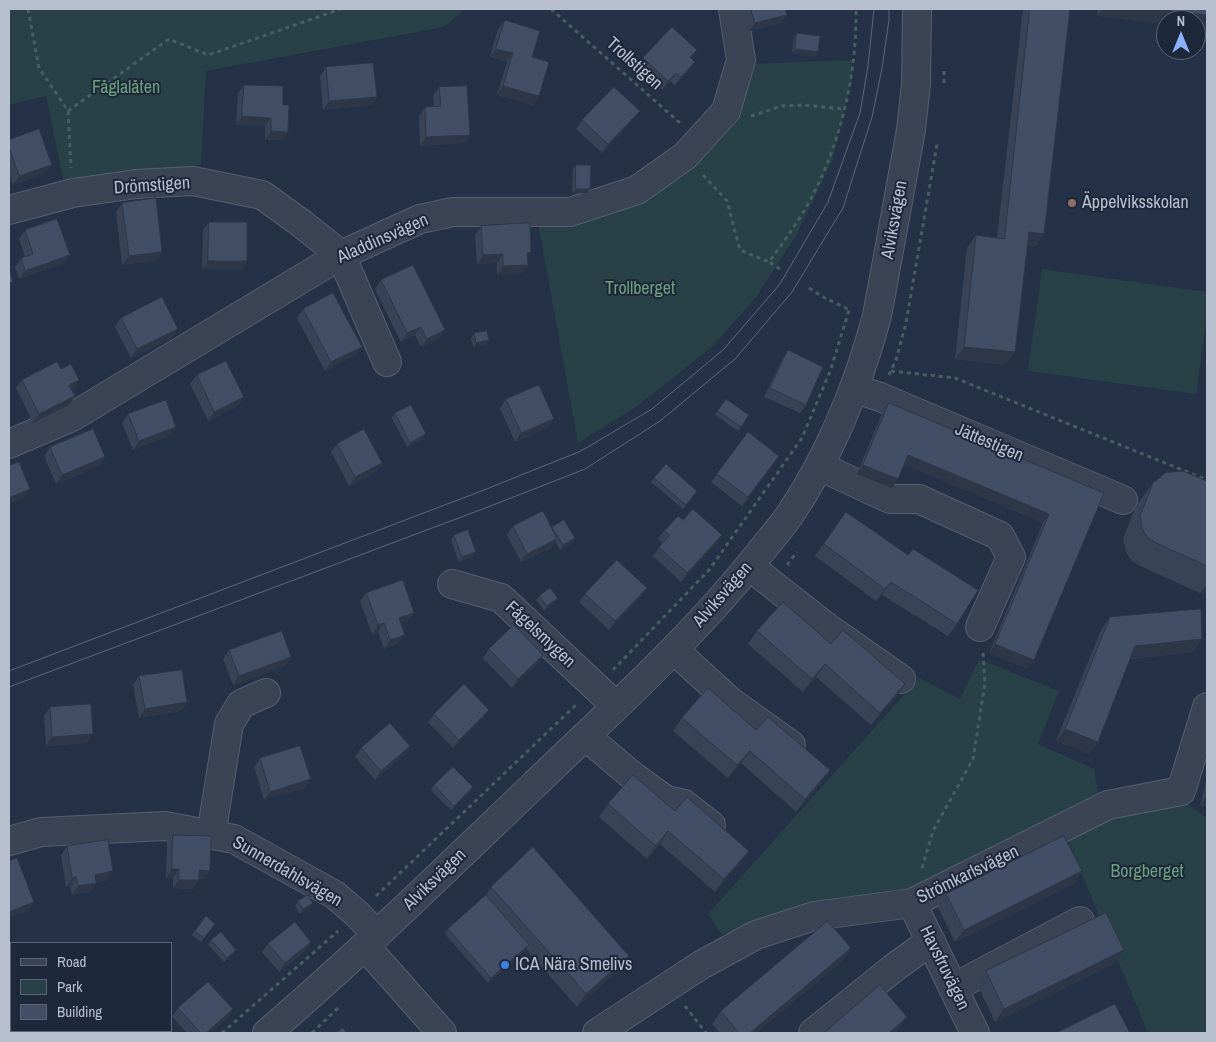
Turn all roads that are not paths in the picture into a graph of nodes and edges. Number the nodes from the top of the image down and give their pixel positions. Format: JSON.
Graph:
{"nodes":[{"id":1,"x":733,"y":9,"type":"edge"},
{"id":2,"x":917,"y":9,"type":"edge"},
{"id":3,"x":9,"y":210,"type":"edge"},
{"id":4,"x":341,"y":255,"type":"junction"},
{"id":5,"x":387,"y":362,"type":"dead end"},
{"id":6,"x":854,"y":388,"type":"junction"},
{"id":7,"x":9,"y":444,"type":"edge"},
{"id":8,"x":819,"y":466,"type":"junction"},
{"id":9,"x":1123,"y":500,"type":"dead end"},
{"id":10,"x":749,"y":566,"type":"junction"},
{"id":11,"x":452,"y":584,"type":"dead end"},
{"id":12,"x":980,"y":627,"type":"road end"},
{"id":13,"x":674,"y":650,"type":"junction"},
{"id":14,"x":901,"y":679,"type":"edge"},
{"id":15,"x":266,"y":693,"type":"dead end"},
{"id":16,"x":616,"y":706,"type":"junction"},
{"id":17,"x":1207,"y":707,"type":"edge"},
{"id":18,"x":585,"y":736,"type":"junction"},
{"id":19,"x":812,"y":762,"type":"edge"},
{"id":20,"x":211,"y":835,"type":"junction"},
{"id":21,"x":9,"y":841,"type":"edge"},
{"id":22,"x":730,"y":841,"type":"edge"},
{"id":23,"x":912,"y":903,"type":"junction"},
{"id":24,"x":1080,"y":922,"type":"dead end"},
{"id":25,"x":371,"y":940,"type":"junction"},
{"id":26,"x":931,"y":941,"type":"junction"},
{"id":27,"x":953,"y":988,"type":"junction"},
{"id":28,"x":969,"y":1031,"type":"edge"},
{"id":29,"x":267,"y":1033,"type":"edge"},
{"id":30,"x":442,"y":1033,"type":"edge"},
{"id":31,"x":597,"y":1033,"type":"edge"},
{"id":32,"x":813,"y":1033,"type":"edge"}],
"edges":[{"from":1,"to":4,"type":"street","name":"Aladdinsvägen"},
{"from":2,"to":6,"type":"street","name":"Alviksvägen"},
{"from":3,"to":4,"type":"street","name":"Drömstigen"},
{"from":4,"to":5,"type":"street","name":"Drömstigen"},
{"from":4,"to":7,"type":"street","name":"Aladdinsvägen"},
{"from":6,"to":8,"type":"street","name":"Alviksvägen"},
{"from":6,"to":9,"type":"street","name":"Jättestigen"},
{"from":8,"to":10,"type":"street","name":"Alviksvägen"},
{"from":8,"to":12,"type":"street"},
{"from":10,"to":13,"type":"street","name":"Alviksvägen"},
{"from":10,"to":14,"type":"street"},
{"from":11,"to":16,"type":"street","name":"Fågelsmygen"},
{"from":13,"to":16,"type":"street","name":"Alviksvägen"},
{"from":13,"to":19,"type":"street"},
{"from":15,"to":20,"type":"street"},
{"from":16,"to":18,"type":"street","name":"Alviksvägen"},
{"from":17,"to":23,"type":"street","name":"Strömkarlsvägen"},
{"from":18,"to":22,"type":"street"},
{"from":18,"to":25,"type":"street","name":"Alviksvägen"},
{"from":20,"to":21,"type":"street","name":"Sunnerdahlsvägen"},
{"from":20,"to":25,"type":"street","name":"Sunnerdahlsvägen"},
{"from":23,"to":26,"type":"street","name":"Havsfruvägen"},
{"from":23,"to":31,"type":"street","name":"Strömkarlsvägen"},
{"from":24,"to":27,"type":"street"},
{"from":25,"to":29,"type":"street","name":"Alviksvägen"},
{"from":25,"to":30,"type":"street","name":"Sunnerdahlsvägen"},
{"from":26,"to":27,"type":"street","name":"Havsfruvägen"},
{"from":26,"to":32,"type":"street"},
{"from":27,"to":28,"type":"street","name":"Havsfruvägen"}]}
